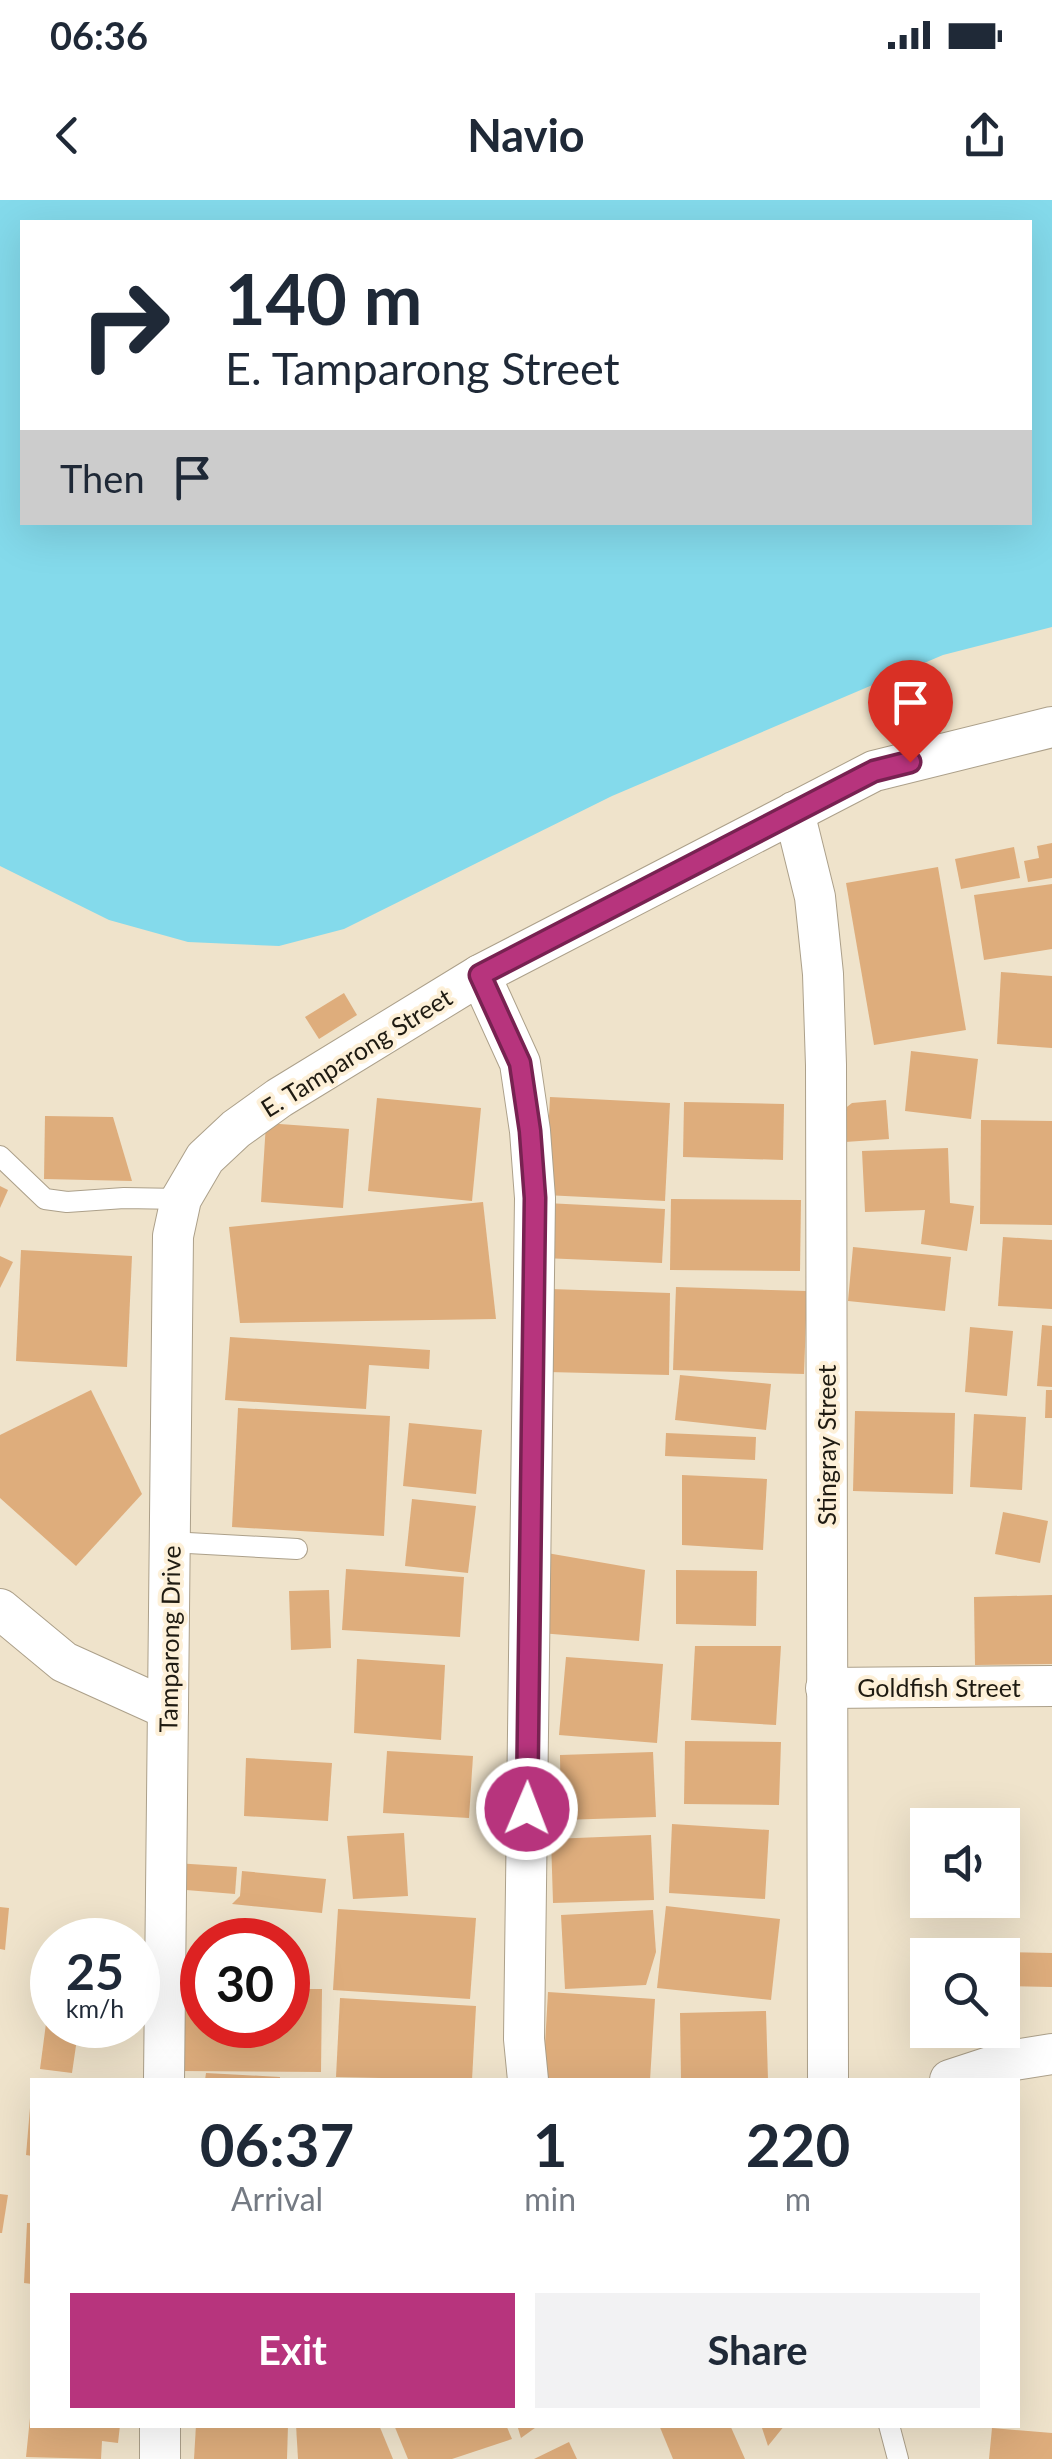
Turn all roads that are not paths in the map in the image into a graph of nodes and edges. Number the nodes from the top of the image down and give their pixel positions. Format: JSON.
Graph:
{"nodes":[{"id":1,"x":1052,"y":727,"type":"edge"},
{"id":2,"x":794,"y":812,"type":"junction"},
{"id":3,"x":480,"y":975,"type":"junction"},
{"id":4,"x":0,"y":1156,"type":"edge"},
{"id":5,"x":180,"y":1199,"type":"junction"},
{"id":6,"x":170,"y":1542,"type":"junction"},
{"id":7,"x":297,"y":1550,"type":"dead end"},
{"id":8,"x":0,"y":1609,"type":"edge"},
{"id":9,"x":1052,"y":1686,"type":"edge"},
{"id":10,"x":826,"y":1688,"type":"junction"},
{"id":11,"x":168,"y":1709,"type":"junction"},
{"id":12,"x":1052,"y":2054,"type":"edge"},
{"id":13,"x":164,"y":2078,"type":"edge"},
{"id":14,"x":528,"y":2078,"type":"edge"},
{"id":15,"x":828,"y":2078,"type":"edge"},
{"id":16,"x":956,"y":2078,"type":"edge"},
{"id":17,"x":160,"y":2428,"type":"edge"},
{"id":18,"x":890,"y":2428,"type":"edge"},
{"id":19,"x":160,"y":2459,"type":"edge"},
{"id":20,"x":898,"y":2459,"type":"edge"}],
"edges":[{"from":1,"to":2,"type":"street","name":"E. Tamparong Street"},
{"from":2,"to":3,"type":"street","name":"E. Tamparong Street"},
{"from":2,"to":10,"type":"street","name":"Stingray Street"},
{"from":3,"to":5,"type":"street","name":"E. Tamparong Street"},
{"from":3,"to":14,"type":"street"},
{"from":4,"to":5,"type":"lane"},
{"from":5,"to":6,"type":"street","name":"Tamparong Drive"},
{"from":6,"to":7,"type":"lane"},
{"from":6,"to":11,"type":"street","name":"Tamparong Drive"},
{"from":8,"to":11,"type":"street"},
{"from":9,"to":10,"type":"street","name":"Goldfish Street"},
{"from":10,"to":15,"type":"street","name":"Stingray Street"},
{"from":11,"to":13,"type":"street","name":"Tamparong Drive"},
{"from":12,"to":16,"type":"street"},
{"from":17,"to":19,"type":"street"},
{"from":18,"to":20,"type":"lane"}]}
